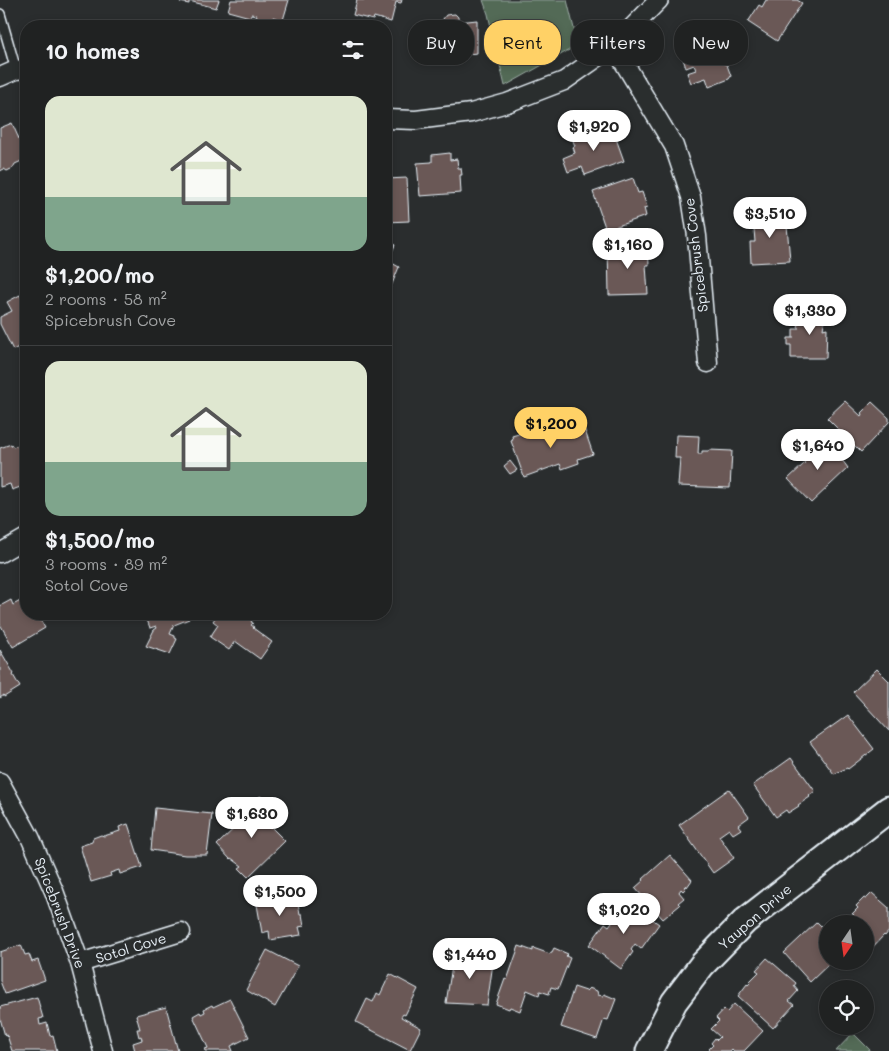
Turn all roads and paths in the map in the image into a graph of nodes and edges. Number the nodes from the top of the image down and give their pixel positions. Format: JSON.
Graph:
{"nodes":[{"id":1,"x":659,"y":0,"type":"edge"},
{"id":2,"x":0,"y":14,"type":"edge"},
{"id":3,"x":639,"y":20,"type":"edge"},
{"id":4,"x":587,"y":65,"type":"edge"},
{"id":5,"x":625,"y":65,"type":"edge"},
{"id":6,"x":14,"y":72,"type":"edge"},
{"id":7,"x":392,"y":119,"type":"edge"},
{"id":8,"x":708,"y":363,"type":"dead end"},
{"id":9,"x":20,"y":541,"type":"edge"},
{"id":10,"x":0,"y":553,"type":"edge"},
{"id":11,"x":0,"y":782,"type":"edge"},
{"id":12,"x":889,"y":808,"type":"edge"},
{"id":13,"x":181,"y":932,"type":"dead end"},
{"id":14,"x":80,"y":963,"type":"junction"},
{"id":15,"x":103,"y":1051,"type":"edge"},
{"id":16,"x":649,"y":1051,"type":"edge"}],
"edges":[{"from":1,"to":3,"type":"street"},
{"from":2,"to":6,"type":"lane"},
{"from":4,"to":7,"type":"street"},
{"from":5,"to":8,"type":"street","name":"Spicebrush Cove"},
{"from":9,"to":10,"type":"street"},
{"from":11,"to":14,"type":"street","name":"Spicebrush Drive"},
{"from":12,"to":16,"type":"street","name":"Yaupon Drive"},
{"from":13,"to":14,"type":"street","name":"Sotol Cove"},
{"from":14,"to":15,"type":"street","name":"Spicebrush Drive"}]}
